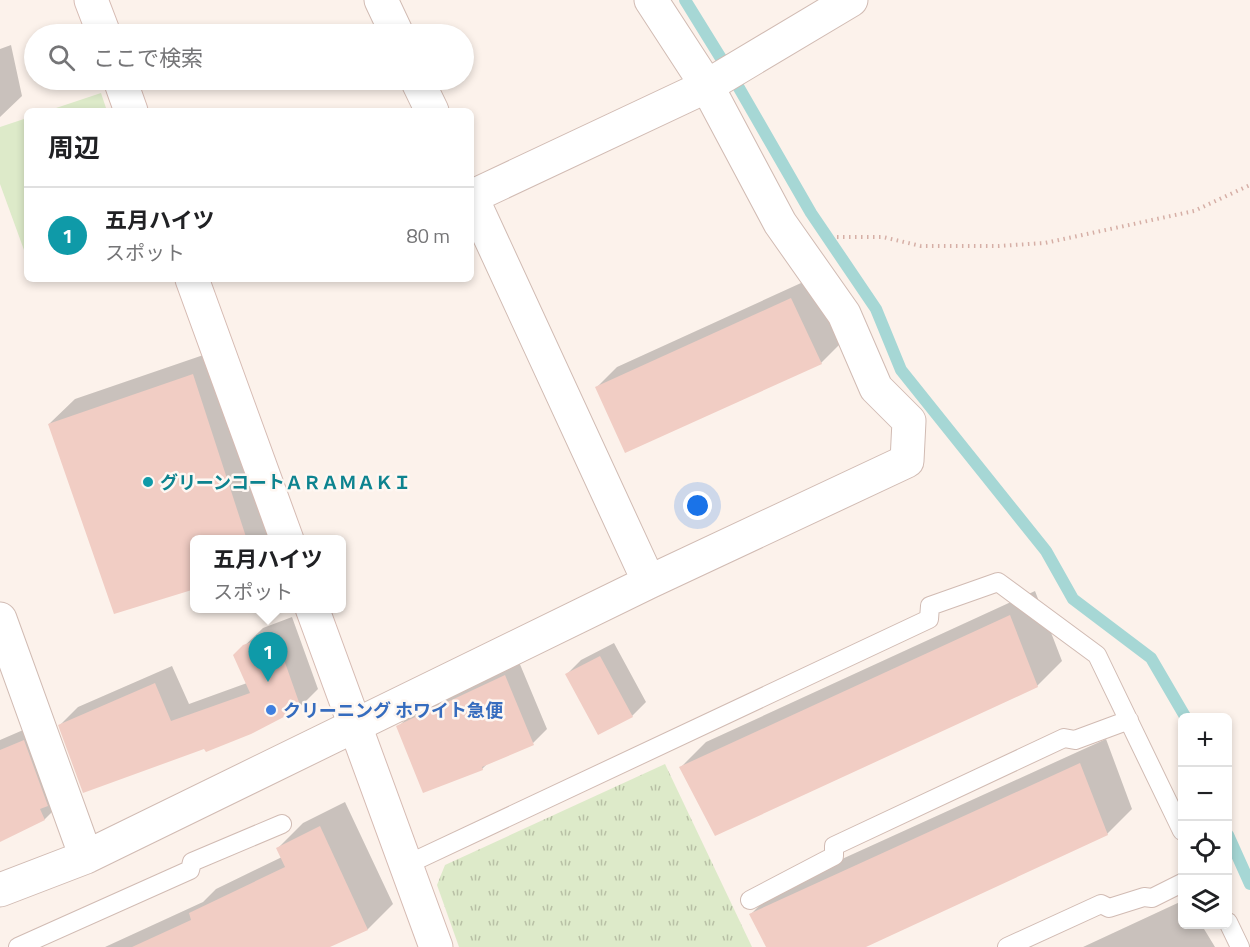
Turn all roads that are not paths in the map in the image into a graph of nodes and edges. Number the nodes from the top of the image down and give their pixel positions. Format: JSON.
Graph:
{"nodes":[{"id":1,"x":91,"y":0,"type":"edge"},
{"id":2,"x":381,"y":0,"type":"edge"},
{"id":3,"x":651,"y":0,"type":"edge"},
{"id":4,"x":851,"y":0,"type":"edge"},
{"id":5,"x":100,"y":24,"type":"edge"},
{"id":6,"x":392,"y":24,"type":"edge"},
{"id":7,"x":707,"y":86,"type":"junction"},
{"id":8,"x":124,"y":90,"type":"edge"},
{"id":9,"x":422,"y":90,"type":"edge"},
{"id":10,"x":130,"y":108,"type":"edge"},
{"id":11,"x":431,"y":108,"type":"edge"},
{"id":12,"x":474,"y":195,"type":"edge"},
{"id":13,"x":474,"y":203,"type":"edge"},
{"id":14,"x":193,"y":282,"type":"edge"},
{"id":15,"x":285,"y":535,"type":"edge"},
{"id":16,"x":649,"y":582,"type":"junction"},
{"id":17,"x":313,"y":613,"type":"edge"},
{"id":18,"x":0,"y":618,"type":"edge"},
{"id":19,"x":1129,"y":720,"type":"junction"},
{"id":20,"x":355,"y":725,"type":"junction"},
{"id":21,"x":1178,"y":823,"type":"edge"},
{"id":22,"x":282,"y":824,"type":"dead end"},
{"id":23,"x":86,"y":856,"type":"junction"},
{"id":24,"x":406,"y":865,"type":"junction"},
{"id":25,"x":1178,"y":885,"type":"edge"},
{"id":26,"x":0,"y":890,"type":"edge"},
{"id":27,"x":750,"y":900,"type":"dead end"},
{"id":28,"x":1231,"y":929,"type":"edge"},
{"id":29,"x":18,"y":947,"type":"edge"},
{"id":30,"x":436,"y":947,"type":"edge"},
{"id":31,"x":1007,"y":947,"type":"edge"},
{"id":32,"x":1240,"y":947,"type":"edge"}],
"edges":[{"from":1,"to":5,"type":"street"},
{"from":2,"to":6,"type":"street"},
{"from":3,"to":7,"type":"street"},
{"from":4,"to":7,"type":"street"},
{"from":7,"to":12,"type":"street"},
{"from":7,"to":16,"type":"street"},
{"from":8,"to":10,"type":"street"},
{"from":9,"to":11,"type":"street"},
{"from":13,"to":16,"type":"street"},
{"from":14,"to":15,"type":"street"},
{"from":16,"to":20,"type":"street"},
{"from":17,"to":20,"type":"street"},
{"from":18,"to":23,"type":"street"},
{"from":19,"to":21,"type":"lane"},
{"from":19,"to":24,"type":"lane"},
{"from":19,"to":27,"type":"lane"},
{"from":20,"to":23,"type":"street"},
{"from":20,"to":24,"type":"street"},
{"from":22,"to":29,"type":"lane"},
{"from":23,"to":26,"type":"street"},
{"from":24,"to":30,"type":"street"},
{"from":25,"to":31,"type":"lane"},
{"from":28,"to":32,"type":"lane"}]}
